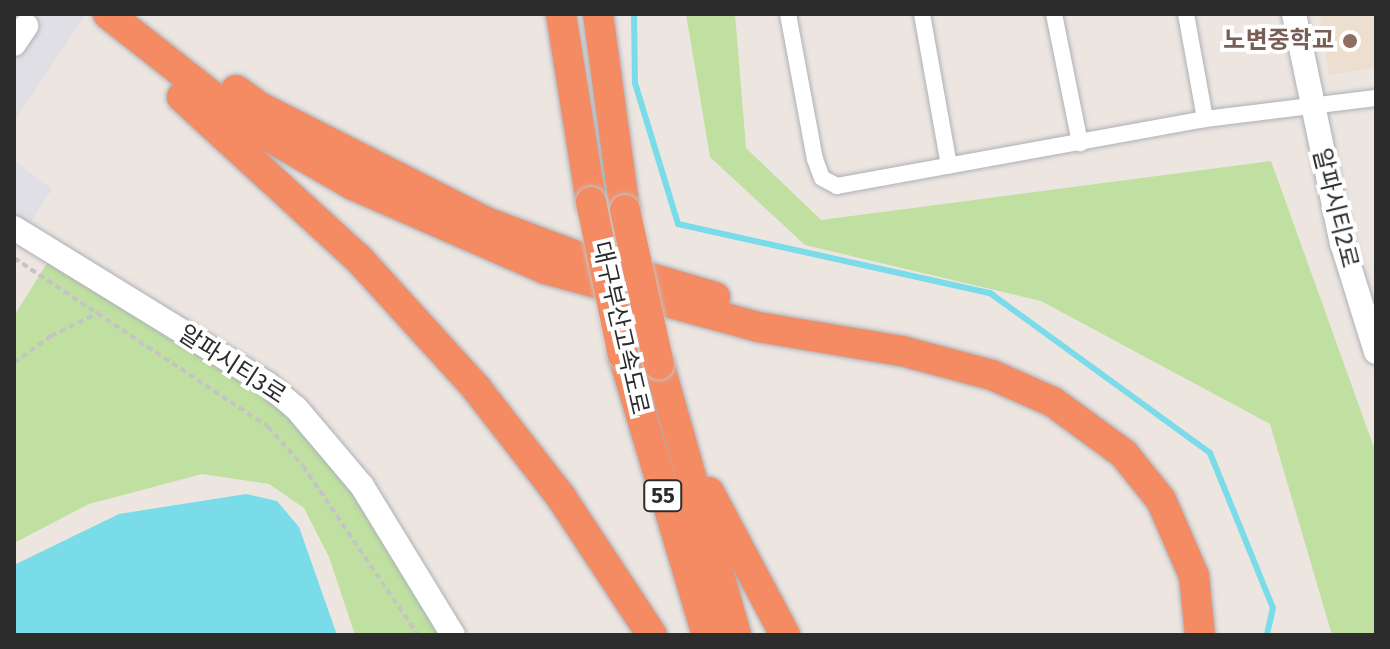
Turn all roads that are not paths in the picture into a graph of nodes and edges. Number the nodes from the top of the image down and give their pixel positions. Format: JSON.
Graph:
{"nodes":[{"id":1,"x":83,"y":14,"type":"edge"},
{"id":2,"x":108,"y":14,"type":"edge"},
{"id":3,"x":135,"y":14,"type":"edge"},
{"id":4,"x":561,"y":14,"type":"edge"},
{"id":5,"x":598,"y":14,"type":"edge"},
{"id":6,"x":788,"y":14,"type":"edge"},
{"id":7,"x":922,"y":14,"type":"edge"},
{"id":8,"x":1054,"y":14,"type":"edge"},
{"id":9,"x":1186,"y":14,"type":"edge"},
{"id":10,"x":1294,"y":14,"type":"edge"},
{"id":11,"x":1376,"y":98,"type":"edge"},
{"id":12,"x":1311,"y":109,"type":"junction"},
{"id":13,"x":1205,"y":119,"type":"junction"},
{"id":14,"x":1080,"y":143,"type":"junction"},
{"id":15,"x":949,"y":166,"type":"junction"},
{"id":16,"x":14,"y":228,"type":"edge"},
{"id":17,"x":1376,"y":352,"type":"edge"},
{"id":18,"x":678,"y":433,"type":"junction"},
{"id":19,"x":453,"y":635,"type":"edge"},
{"id":20,"x":652,"y":635,"type":"edge"},
{"id":21,"x":707,"y":635,"type":"edge"},
{"id":22,"x":736,"y":635,"type":"edge"},
{"id":23,"x":785,"y":635,"type":"edge"},
{"id":24,"x":1200,"y":635,"type":"edge"},
{"id":25,"x":1214,"y":635,"type":"edge"}],
"edges":[{"from":1,"to":20,"type":"highway"},
{"from":2,"to":24,"type":"highway"},
{"from":3,"to":25,"type":"highway"},
{"from":4,"to":21,"type":"highway","name":"대구부산고속도로","number":"55","bridge":true},
{"from":5,"to":18,"type":"highway","name":"대구부산고속도로","number":"55","bridge":true},
{"from":6,"to":15,"type":"street"},
{"from":7,"to":15,"type":"street"},
{"from":8,"to":14,"type":"street"},
{"from":9,"to":13,"type":"street"},
{"from":10,"to":12,"type":"street","name":"알파시티2로"},
{"from":11,"to":12,"type":"street"},
{"from":12,"to":13,"type":"street"},
{"from":12,"to":17,"type":"street","name":"알파시티2로"},
{"from":13,"to":14,"type":"street"},
{"from":14,"to":15,"type":"street"},
{"from":16,"to":19,"type":"street","name":"알파시티3로"},
{"from":18,"to":22,"type":"highway","name":"대구부산고속도로","number":"55"},
{"from":18,"to":23,"type":"highway"}]}
